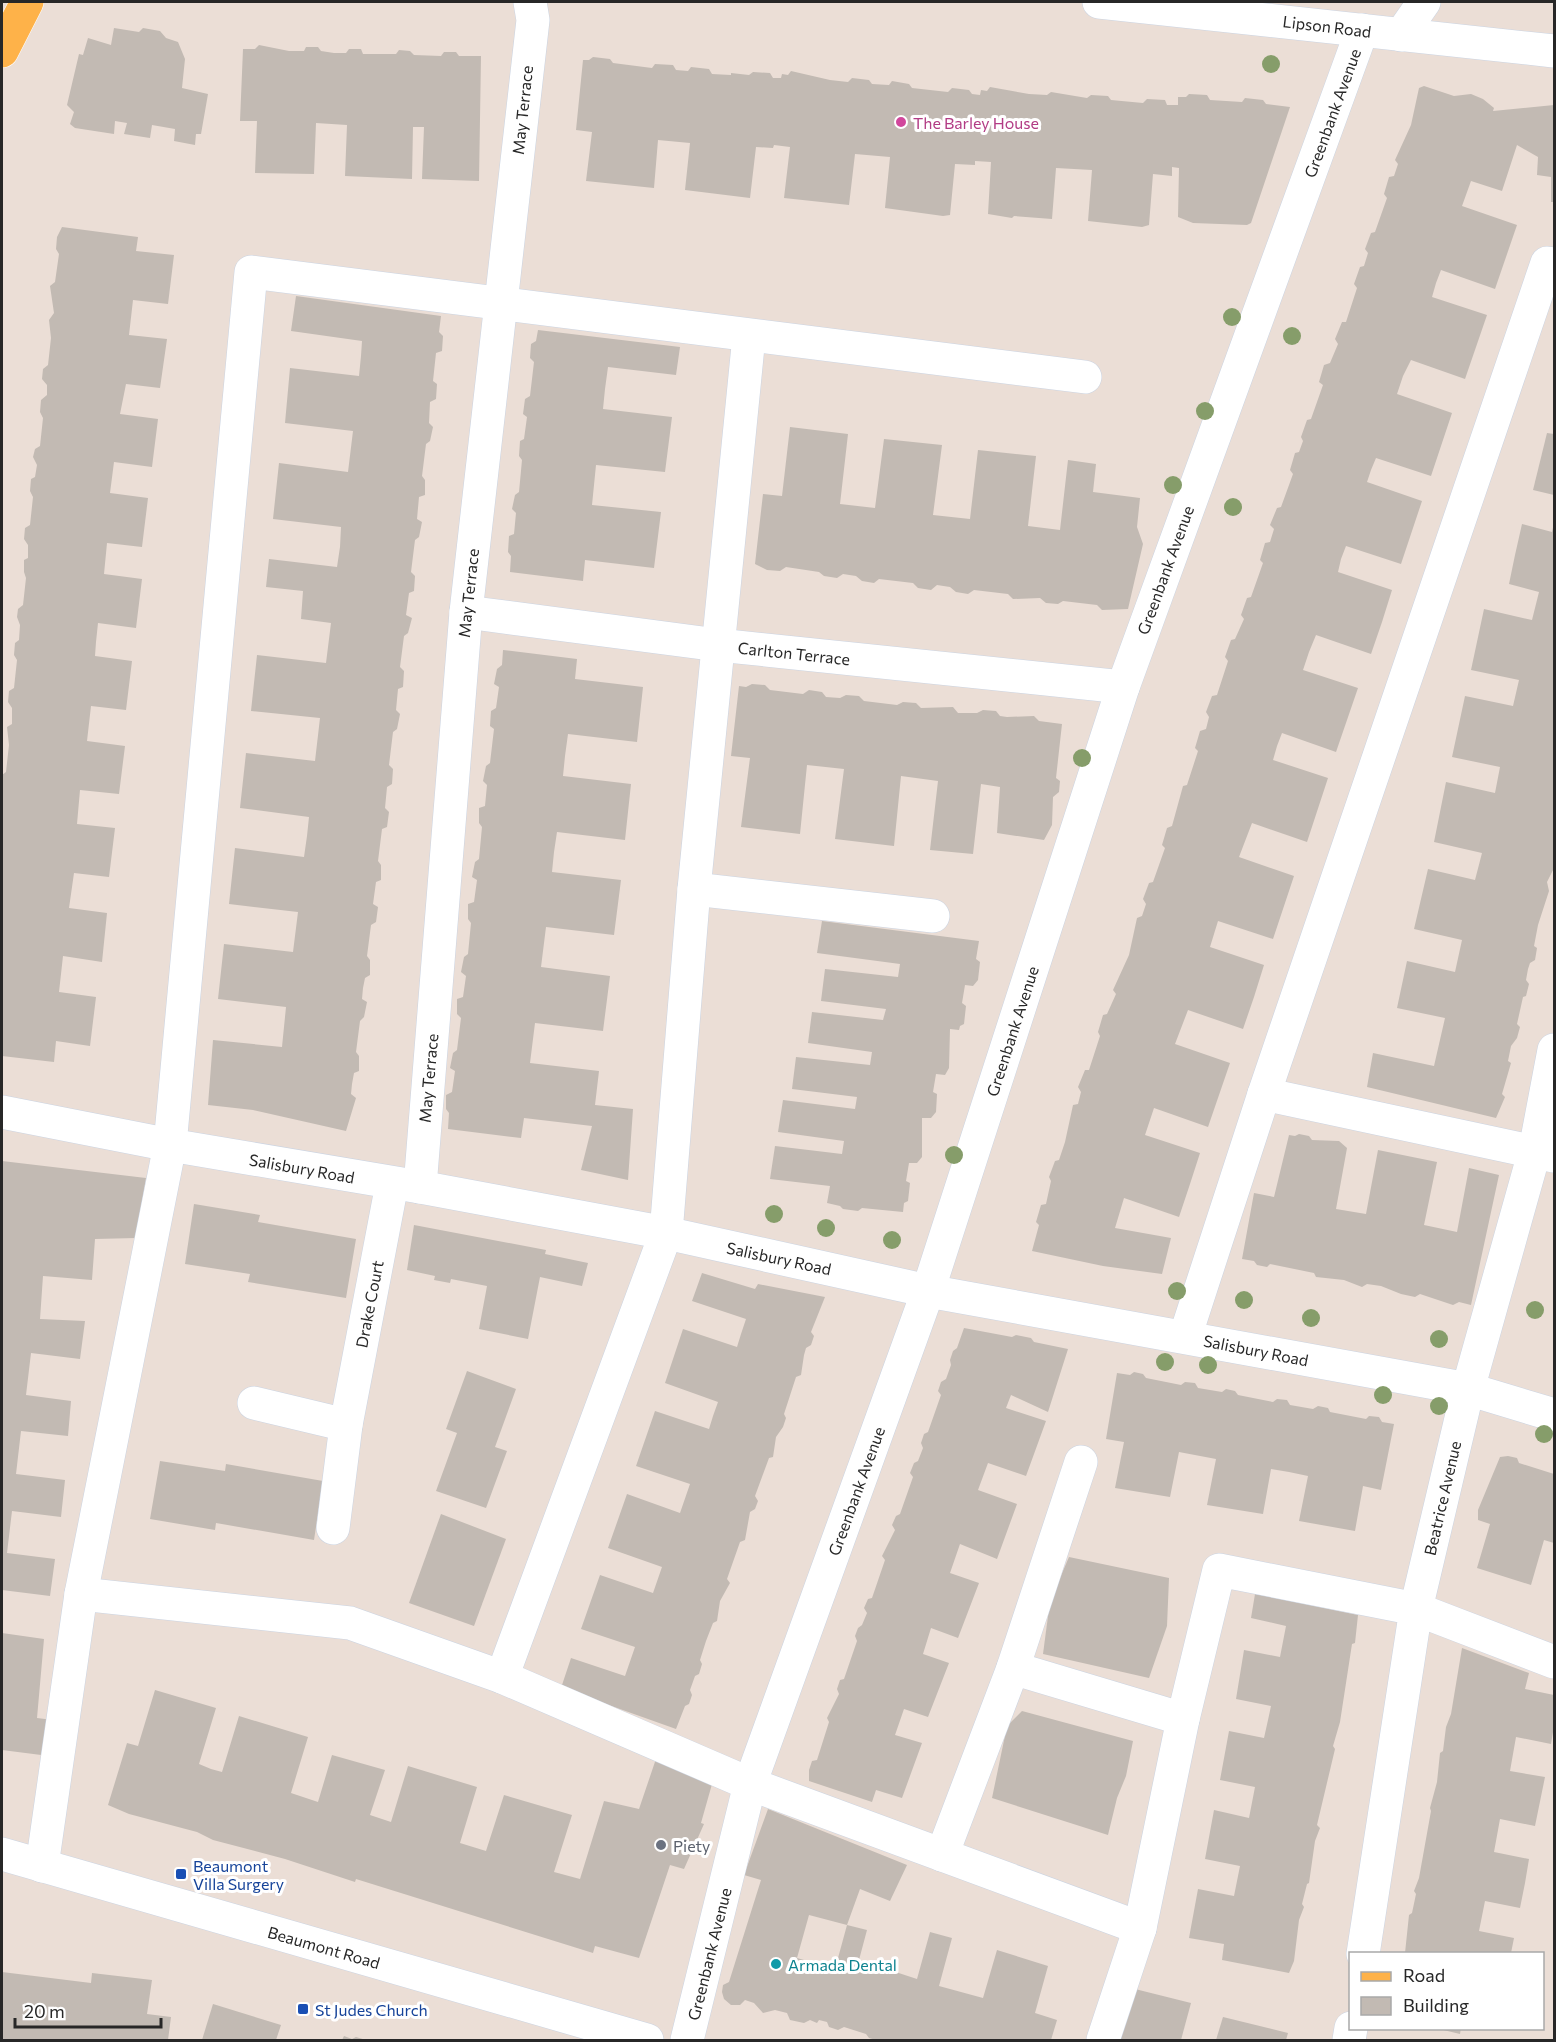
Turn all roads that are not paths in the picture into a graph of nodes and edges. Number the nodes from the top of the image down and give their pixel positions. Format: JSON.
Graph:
{"nodes":[{"id":1,"x":27,"y":2,"type":"edge"},
{"id":2,"x":530,"y":2,"type":"edge"},
{"id":3,"x":1116,"y":2,"type":"edge"},
{"id":4,"x":1424,"y":2,"type":"edge"},
{"id":5,"x":1362,"y":30,"type":"junction"},
{"id":6,"x":1401,"y":34,"type":"junction"},
{"id":7,"x":2,"y":51,"type":"edge"},
{"id":8,"x":1554,"y":51,"type":"edge"},
{"id":9,"x":1554,"y":264,"type":"edge"},
{"id":10,"x":500,"y":304,"type":"junction"},
{"id":11,"x":749,"y":336,"type":"junction"},
{"id":12,"x":1085,"y":377,"type":"dead end"},
{"id":13,"x":466,"y":612,"type":"junction"},
{"id":14,"x":718,"y":645,"type":"junction"},
{"id":15,"x":1123,"y":687,"type":"junction"},
{"id":16,"x":694,"y":889,"type":"junction"},
{"id":17,"x":933,"y":916,"type":"dead end"},
{"id":18,"x":1554,"y":1050,"type":"edge"},
{"id":19,"x":1264,"y":1094,"type":"junction"},
{"id":20,"x":2,"y":1112,"type":"edge"},
{"id":21,"x":170,"y":1145,"type":"junction"},
{"id":22,"x":1545,"y":1153,"type":"edge"},
{"id":23,"x":406,"y":1185,"type":"junction"},
{"id":24,"x":666,"y":1233,"type":"junction"},
{"id":25,"x":928,"y":1291,"type":"junction"},
{"id":26,"x":1185,"y":1337,"type":"junction"},
{"id":27,"x":1468,"y":1389,"type":"junction"},
{"id":28,"x":254,"y":1403,"type":"dead end"},
{"id":29,"x":1554,"y":1415,"type":"edge"},
{"id":30,"x":346,"y":1425,"type":"junction"},
{"id":31,"x":1081,"y":1462,"type":"dead end"},
{"id":32,"x":333,"y":1528,"type":"dead end"},
{"id":33,"x":81,"y":1594,"type":"junction"},
{"id":34,"x":1416,"y":1609,"type":"junction"},
{"id":35,"x":1554,"y":1662,"type":"edge"},
{"id":36,"x":1013,"y":1668,"type":"junction"},
{"id":37,"x":502,"y":1677,"type":"junction"},
{"id":38,"x":1183,"y":1719,"type":"junction"},
{"id":39,"x":750,"y":1784,"type":"junction"},
{"id":40,"x":2,"y":1854,"type":"edge"},
{"id":41,"x":942,"y":1855,"type":"junction"},
{"id":42,"x":42,"y":1866,"type":"junction"},
{"id":43,"x":1140,"y":1928,"type":"junction"},
{"id":44,"x":1363,"y":1952,"type":"edge"},
{"id":45,"x":647,"y":2040,"type":"edge"},
{"id":46,"x":687,"y":2040,"type":"edge"},
{"id":47,"x":1103,"y":2040,"type":"edge"}],
"edges":[{"from":1,"to":7,"type":"main road"},
{"from":2,"to":10,"type":"street","name":"May Terrace"},
{"from":3,"to":5,"type":"street","name":"Lipson Road"},
{"from":4,"to":6,"type":"street"},
{"from":5,"to":6,"type":"street","name":"Lipson Road"},
{"from":5,"to":15,"type":"street","name":"Greenbank Avenue"},
{"from":6,"to":8,"type":"street","name":"Lipson Road"},
{"from":9,"to":19,"type":"street"},
{"from":10,"to":11,"type":"street"},
{"from":10,"to":13,"type":"street","name":"May Terrace"},
{"from":10,"to":21,"type":"street"},
{"from":11,"to":12,"type":"street"},
{"from":11,"to":14,"type":"street"},
{"from":13,"to":14,"type":"street","name":"Carlton Terrace"},
{"from":13,"to":23,"type":"street","name":"May Terrace"},
{"from":14,"to":15,"type":"street","name":"Carlton Terrace"},
{"from":14,"to":16,"type":"street"},
{"from":15,"to":25,"type":"street","name":"Greenbank Avenue"},
{"from":16,"to":17,"type":"street"},
{"from":16,"to":24,"type":"street"},
{"from":18,"to":22,"type":"street","name":"Beatrice Avenue"},
{"from":19,"to":22,"type":"street"},
{"from":19,"to":26,"type":"street"},
{"from":20,"to":21,"type":"street","name":"Salisbury Road"},
{"from":21,"to":23,"type":"street","name":"Salisbury Road"},
{"from":21,"to":33,"type":"street"},
{"from":22,"to":27,"type":"street","name":"Beatrice Avenue"},
{"from":23,"to":24,"type":"street","name":"Salisbury Road"},
{"from":23,"to":30,"type":"street","name":"Drake Court"},
{"from":24,"to":25,"type":"street","name":"Salisbury Road"},
{"from":24,"to":37,"type":"street"},
{"from":25,"to":26,"type":"street","name":"Salisbury Road"},
{"from":25,"to":39,"type":"street","name":"Greenbank Avenue"},
{"from":26,"to":27,"type":"street","name":"Salisbury Road"},
{"from":27,"to":29,"type":"street","name":"Salisbury Road"},
{"from":27,"to":34,"type":"street","name":"Beatrice Avenue"},
{"from":28,"to":30,"type":"street"},
{"from":30,"to":32,"type":"street","name":"Drake Court"},
{"from":31,"to":36,"type":"street"},
{"from":33,"to":37,"type":"street"},
{"from":33,"to":42,"type":"street"},
{"from":34,"to":35,"type":"street"},
{"from":34,"to":38,"type":"street"},
{"from":34,"to":44,"type":"street","name":"Beatrice Avenue"},
{"from":36,"to":38,"type":"street"},
{"from":36,"to":41,"type":"street"},
{"from":37,"to":39,"type":"street"},
{"from":38,"to":43,"type":"street"},
{"from":39,"to":41,"type":"street"},
{"from":39,"to":46,"type":"street","name":"Greenbank Avenue"},
{"from":40,"to":42,"type":"street","name":"Beaumont Road"},
{"from":41,"to":43,"type":"street"},
{"from":42,"to":45,"type":"street","name":"Beaumont Road"},
{"from":43,"to":47,"type":"street"}]}
